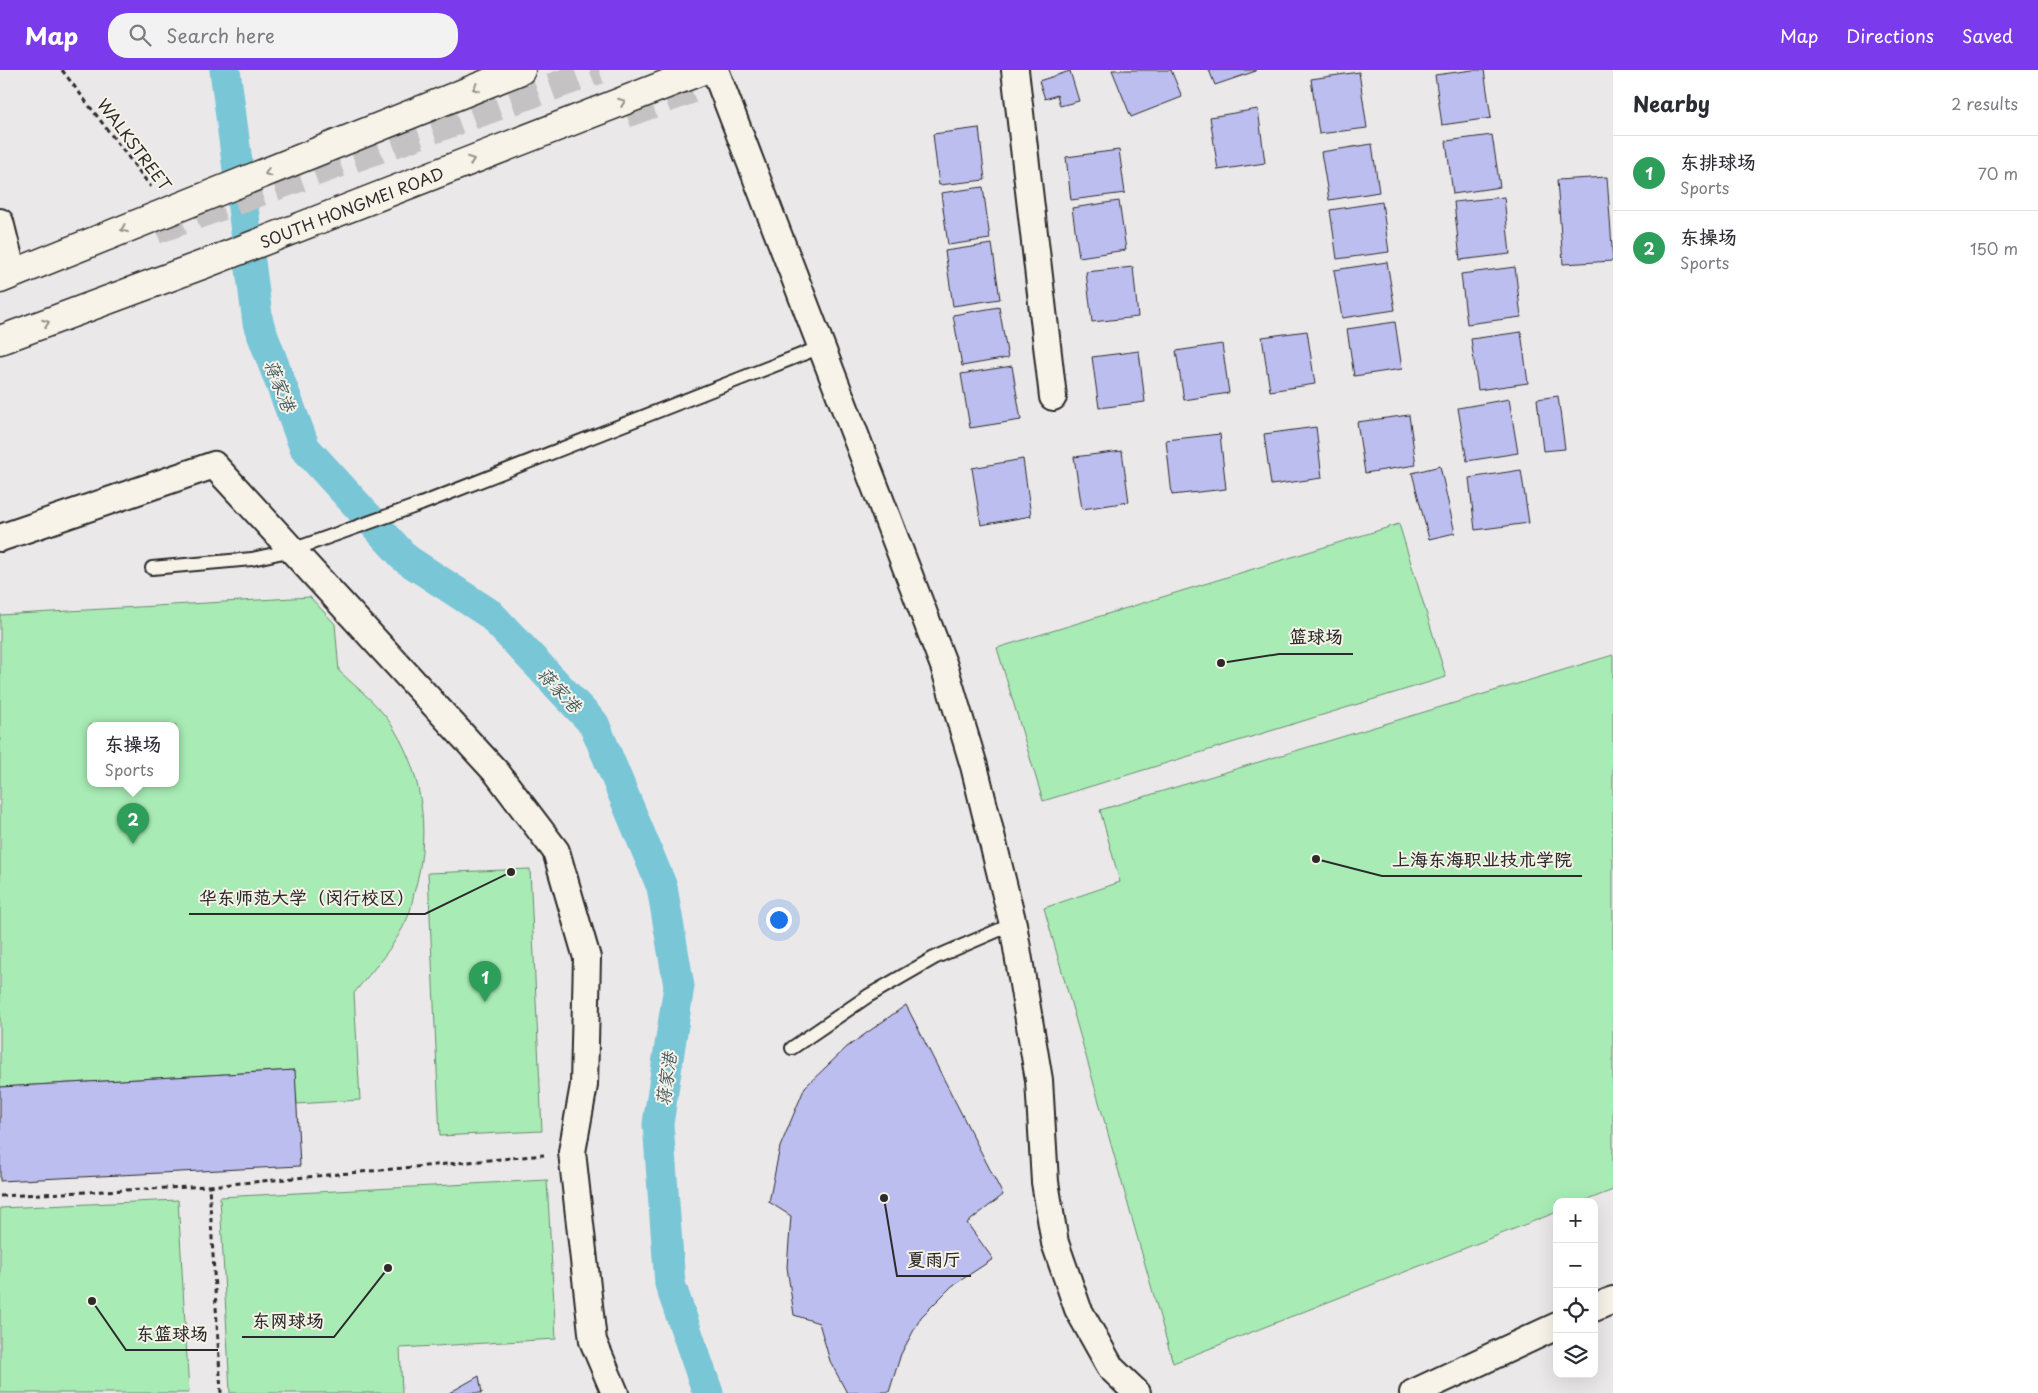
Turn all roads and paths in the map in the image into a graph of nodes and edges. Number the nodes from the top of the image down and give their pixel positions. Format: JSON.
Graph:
{"nodes":[{"id":1,"x":62,"y":70,"type":"edge"},
{"id":2,"x":522,"y":70,"type":"edge"},
{"id":3,"x":703,"y":70,"type":"edge"},
{"id":4,"x":715,"y":70,"type":"edge"},
{"id":5,"x":1015,"y":70,"type":"edge"},
{"id":6,"x":169,"y":210,"type":"junction"},
{"id":7,"x":0,"y":222,"type":"edge"},
{"id":8,"x":6,"y":276,"type":"edge"},
{"id":9,"x":0,"y":340,"type":"edge"},
{"id":10,"x":821,"y":347,"type":"junction"},
{"id":11,"x":1053,"y":397,"type":"dead end"},
{"id":12,"x":0,"y":538,"type":"edge"},
{"id":13,"x":292,"y":550,"type":"junction"},
{"id":14,"x":152,"y":568,"type":"dead end"},
{"id":15,"x":1012,"y":924,"type":"junction"},
{"id":16,"x":792,"y":1048,"type":"dead end"},
{"id":17,"x":572,"y":1152,"type":"junction"},
{"id":18,"x":209,"y":1186,"type":"junction"},
{"id":19,"x":0,"y":1196,"type":"edge"},
{"id":20,"x":1613,"y":1300,"type":"edge"},
{"id":21,"x":1598,"y":1306,"type":"edge"},
{"id":22,"x":1553,"y":1328,"type":"edge"},
{"id":23,"x":221,"y":1393,"type":"edge"},
{"id":24,"x":615,"y":1393,"type":"edge"},
{"id":25,"x":1136,"y":1393,"type":"edge"},
{"id":26,"x":1413,"y":1393,"type":"edge"}],
"edges":[{"from":1,"to":6,"type":"path","name":"WALKSTREET"},
{"from":2,"to":6,"type":"main road","one_way":true},
{"from":9,"to":3,"type":"main road","name":"SOUTH HONGMEI ROAD","one_way":true},
{"from":4,"to":10,"type":"street"},
{"from":5,"to":11,"type":"street"},
{"from":6,"to":8,"type":"main road","one_way":true},
{"from":7,"to":8,"type":"street"},
{"from":10,"to":13,"type":"lane"},
{"from":10,"to":15,"type":"street"},
{"from":12,"to":13,"type":"street"},
{"from":13,"to":14,"type":"lane"},
{"from":13,"to":17,"type":"street"},
{"from":15,"to":16,"type":"lane"},
{"from":15,"to":25,"type":"street"},
{"from":17,"to":18,"type":"path"},
{"from":17,"to":24,"type":"street"},
{"from":18,"to":19,"type":"path"},
{"from":18,"to":23,"type":"path"},
{"from":20,"to":21,"type":"street"},
{"from":22,"to":26,"type":"street"}]}
